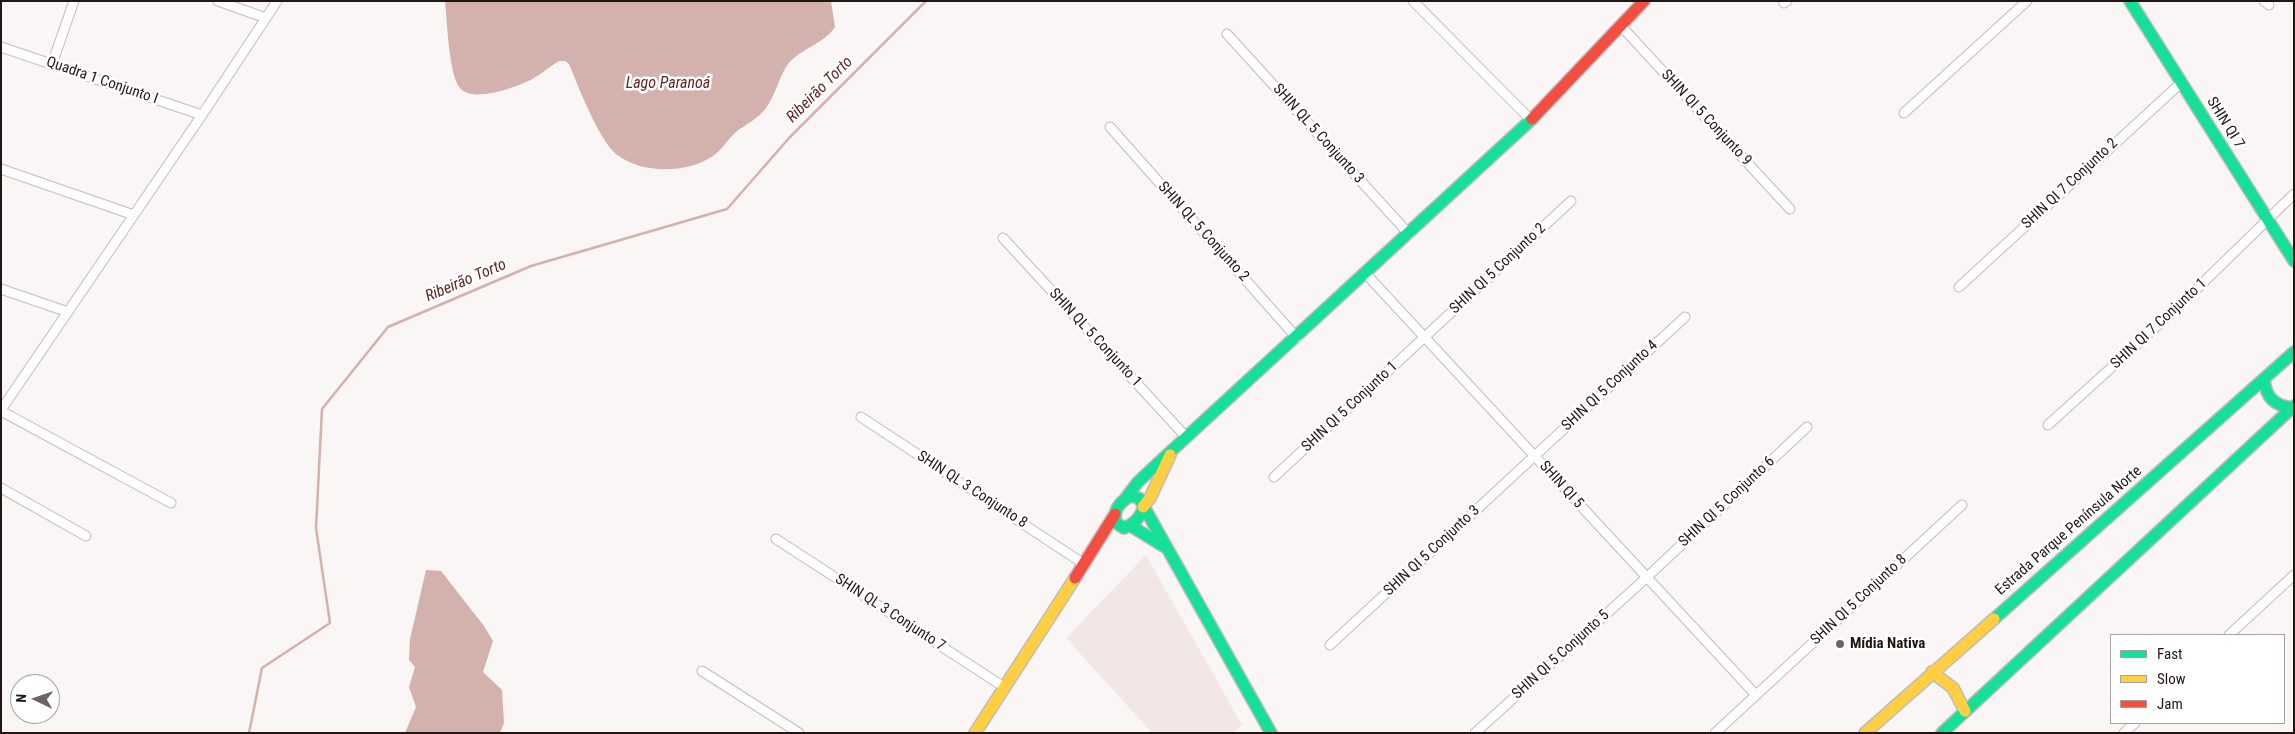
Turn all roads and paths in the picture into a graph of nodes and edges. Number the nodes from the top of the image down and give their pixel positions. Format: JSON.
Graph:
{"nodes":[{"id":1,"x":74,"y":1,"type":"edge"},
{"id":2,"x":218,"y":1,"type":"edge"},
{"id":3,"x":277,"y":1,"type":"edge"},
{"id":4,"x":1413,"y":1,"type":"edge"},
{"id":5,"x":1644,"y":1,"type":"edge"},
{"id":6,"x":2027,"y":1,"type":"edge"},
{"id":7,"x":2130,"y":1,"type":"edge"},
{"id":8,"x":266,"y":18,"type":"junction"},
{"id":9,"x":1621,"y":26,"type":"junction"},
{"id":10,"x":1227,"y":34,"type":"dead end"},
{"id":11,"x":1,"y":47,"type":"edge"},
{"id":12,"x":52,"y":64,"type":"junction"},
{"id":13,"x":2182,"y":82,"type":"junction"},
{"id":14,"x":1904,"y":113,"type":"dead end"},
{"id":15,"x":202,"y":115,"type":"junction"},
{"id":16,"x":1531,"y":120,"type":"junction"},
{"id":17,"x":1110,"y":127,"type":"dead end"},
{"id":18,"x":1,"y":169,"type":"edge"},
{"id":19,"x":2294,"y":194,"type":"edge"},
{"id":20,"x":1571,"y":201,"type":"dead end"},
{"id":21,"x":1790,"y":209,"type":"dead end"},
{"id":22,"x":134,"y":215,"type":"junction"},
{"id":23,"x":2268,"y":221,"type":"junction"},
{"id":24,"x":1409,"y":234,"type":"junction"},
{"id":25,"x":1003,"y":238,"type":"dead end"},
{"id":26,"x":2294,"y":261,"type":"edge"},
{"id":27,"x":1366,"y":274,"type":"junction"},
{"id":28,"x":1959,"y":287,"type":"dead end"},
{"id":29,"x":1,"y":289,"type":"edge"},
{"id":30,"x":68,"y":312,"type":"junction"},
{"id":31,"x":1685,"y":317,"type":"dead end"},
{"id":32,"x":1425,"y":337,"type":"junction"},
{"id":33,"x":1297,"y":338,"type":"junction"},
{"id":34,"x":2294,"y":352,"type":"edge"},
{"id":35,"x":2264,"y":380,"type":"junction"},
{"id":36,"x":2293,"y":407,"type":"edge"},
{"id":37,"x":1,"y":410,"type":"edge"},
{"id":38,"x":861,"y":417,"type":"dead end"},
{"id":39,"x":2048,"y":425,"type":"dead end"},
{"id":40,"x":1807,"y":427,"type":"dead end"},
{"id":41,"x":1187,"y":438,"type":"junction"},
{"id":42,"x":1171,"y":453,"type":"junction"},
{"id":43,"x":1534,"y":456,"type":"junction"},
{"id":44,"x":1274,"y":477,"type":"dead end"},
{"id":45,"x":1,"y":488,"type":"edge"},
{"id":46,"x":1125,"y":499,"type":"junction"},
{"id":47,"x":171,"y":503,"type":"dead end"},
{"id":48,"x":1962,"y":505,"type":"dead end"},
{"id":49,"x":1143,"y":508,"type":"junction"},
{"id":50,"x":1114,"y":514,"type":"junction"},
{"id":51,"x":1125,"y":526,"type":"junction"},
{"id":52,"x":86,"y":536,"type":"dead end"},
{"id":53,"x":776,"y":539,"type":"dead end"},
{"id":54,"x":1165,"y":547,"type":"junction"},
{"id":55,"x":1091,"y":553,"type":"junction"},
{"id":56,"x":1084,"y":564,"type":"junction"},
{"id":57,"x":2294,"y":575,"type":"edge"},
{"id":58,"x":1646,"y":578,"type":"junction"},
{"id":59,"x":2230,"y":634,"type":"edge"},
{"id":60,"x":1330,"y":645,"type":"dead end"},
{"id":61,"x":702,"y":671,"type":"dead end"},
{"id":62,"x":1932,"y":672,"type":"junction"},
{"id":63,"x":1004,"y":687,"type":"junction"},
{"id":64,"x":1756,"y":695,"type":"junction"},
{"id":65,"x":1965,"y":711,"type":"junction"},
{"id":66,"x":2134,"y":724,"type":"edge"},
{"id":67,"x":798,"y":733,"type":"edge"},
{"id":68,"x":975,"y":733,"type":"edge"},
{"id":69,"x":1271,"y":733,"type":"edge"},
{"id":70,"x":1475,"y":733,"type":"edge"},
{"id":71,"x":1715,"y":733,"type":"edge"},
{"id":72,"x":1865,"y":733,"type":"edge"},
{"id":73,"x":1942,"y":733,"type":"edge"},
{"id":74,"x":2124,"y":733,"type":"edge"}],
"edges":[{"from":1,"to":12,"type":"street"},
{"from":2,"to":8,"type":"street"},
{"from":3,"to":8,"type":"street"},
{"from":4,"to":16,"type":"street"},
{"from":5,"to":9,"type":"street"},
{"from":6,"to":14,"type":"street"},
{"from":7,"to":13,"type":"street","name":"SHIN QI 7"},
{"from":8,"to":15,"type":"street"},
{"from":9,"to":16,"type":"street"},
{"from":9,"to":21,"type":"street","name":"SHIN QI 5 Conjunto 9"},
{"from":10,"to":24,"type":"street","name":"SHIN QL 5 Conjunto 3"},
{"from":11,"to":12,"type":"street","name":"Quadra 1 Conjunto I"},
{"from":12,"to":15,"type":"street","name":"Quadra 1 Conjunto I"},
{"from":13,"to":23,"type":"street","name":"SHIN QI 7"},
{"from":13,"to":28,"type":"street","name":"SHIN QI 7 Conjunto 2"},
{"from":15,"to":22,"type":"street"},
{"from":16,"to":24,"type":"street"},
{"from":17,"to":33,"type":"street","name":"SHIN QL 5 Conjunto 2"},
{"from":18,"to":22,"type":"street"},
{"from":19,"to":23,"type":"street","name":"SHIN QI 7 Conjunto 1"},
{"from":20,"to":32,"type":"street","name":"SHIN QI 5 Conjunto 2"},
{"from":22,"to":30,"type":"street"},
{"from":23,"to":26,"type":"street","name":"SHIN QI 7"},
{"from":23,"to":39,"type":"street","name":"SHIN QI 7 Conjunto 1"},
{"from":24,"to":27,"type":"street"},
{"from":25,"to":41,"type":"street","name":"SHIN QL 5 Conjunto 1"},
{"from":27,"to":32,"type":"street","name":"SHIN QI 5"},
{"from":27,"to":33,"type":"street"},
{"from":29,"to":30,"type":"street"},
{"from":30,"to":37,"type":"street"},
{"from":31,"to":43,"type":"street","name":"SHIN QI 5 Conjunto 4"},
{"from":32,"to":43,"type":"street","name":"SHIN QI 5"},
{"from":32,"to":44,"type":"street","name":"SHIN QI 5 Conjunto 1"},
{"from":33,"to":41,"type":"street"},
{"from":34,"to":35,"type":"street","name":"Estrada Parque Península Norte"},
{"from":35,"to":36,"type":"street"},
{"from":35,"to":62,"type":"street","name":"Estrada Parque Península Norte"},
{"from":36,"to":65,"type":"street"},
{"from":37,"to":47,"type":"street"},
{"from":38,"to":56,"type":"street","name":"SHIN QL 3 Conjunto 8"},
{"from":40,"to":58,"type":"street","name":"SHIN QI 5 Conjunto 6"},
{"from":41,"to":42,"type":"street"},
{"from":42,"to":46,"type":"street"},
{"from":42,"to":49,"type":"street"},
{"from":43,"to":58,"type":"street","name":"SHIN QI 5"},
{"from":43,"to":60,"type":"street","name":"SHIN QI 5 Conjunto 3"},
{"from":45,"to":52,"type":"street"},
{"from":46,"to":49,"type":"street"},
{"from":46,"to":50,"type":"street"},
{"from":48,"to":64,"type":"street","name":"SHIN QI 5 Conjunto 8"},
{"from":49,"to":51,"type":"street"},
{"from":49,"to":54,"type":"street"},
{"from":50,"to":51,"type":"street"},
{"from":50,"to":55,"type":"street"},
{"from":51,"to":54,"type":"street"},
{"from":51,"to":55,"type":"street"},
{"from":53,"to":63,"type":"street","name":"SHIN QL 3 Conjunto 7"},
{"from":54,"to":69,"type":"street"},
{"from":55,"to":56,"type":"street"},
{"from":56,"to":63,"type":"street"},
{"from":57,"to":59,"type":"street"},
{"from":58,"to":64,"type":"street","name":"SHIN QI 5"},
{"from":58,"to":70,"type":"street","name":"SHIN QI 5 Conjunto 5"},
{"from":61,"to":67,"type":"street"},
{"from":62,"to":65,"type":"street"},
{"from":62,"to":72,"type":"street","name":"Estrada Parque Península Norte"},
{"from":63,"to":68,"type":"street"},
{"from":64,"to":71,"type":"street","name":"SHIN QI 5 Conjunto 8"},
{"from":65,"to":73,"type":"street"},
{"from":66,"to":74,"type":"street"}]}
